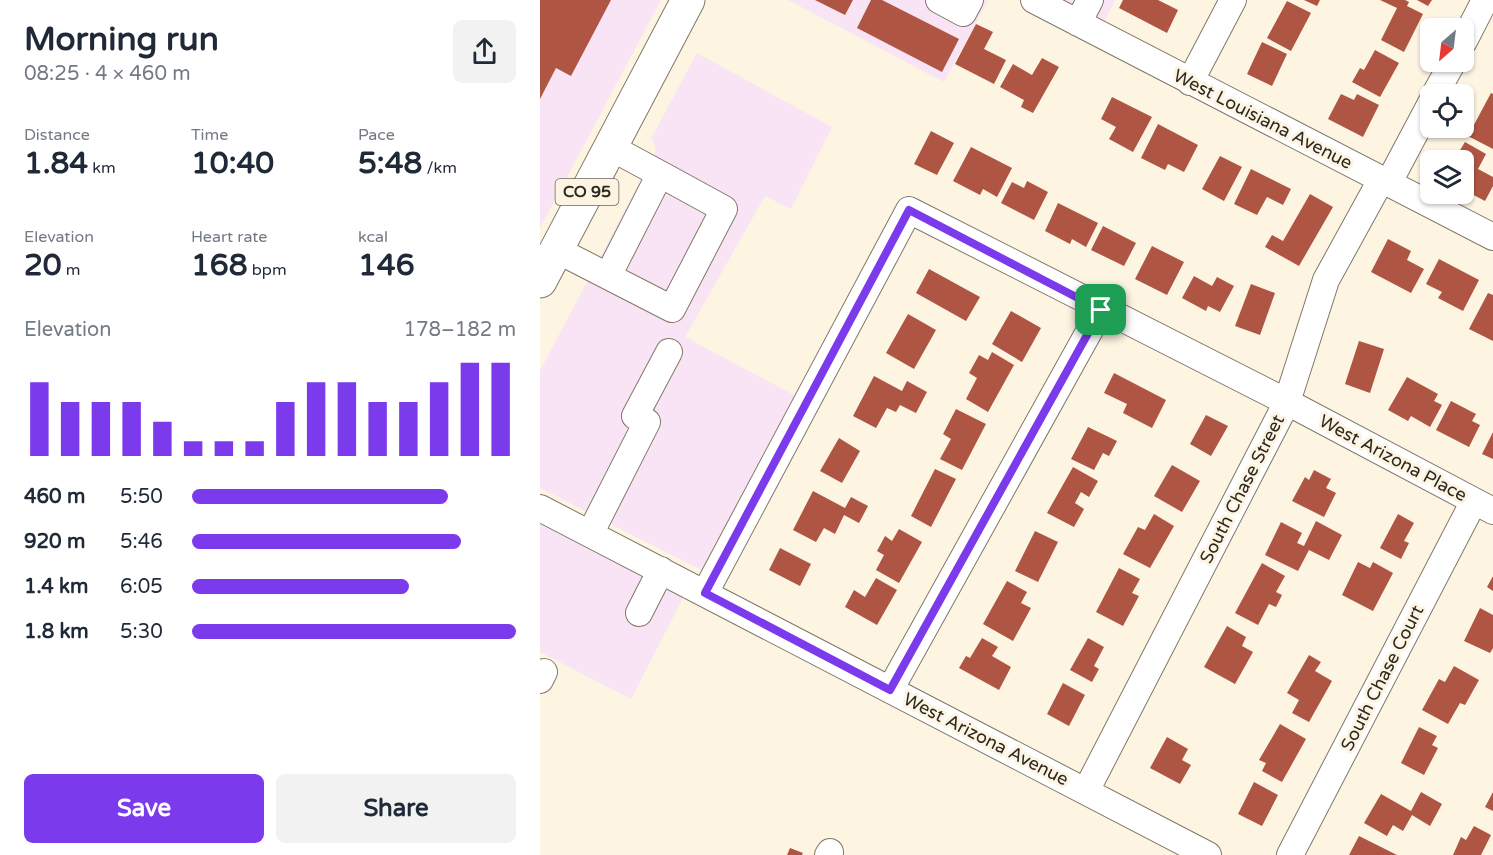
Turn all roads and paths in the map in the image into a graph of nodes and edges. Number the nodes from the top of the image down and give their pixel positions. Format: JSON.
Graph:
{"nodes":[{"id":1,"x":688,"y":0,"type":"edge"},
{"id":2,"x":939,"y":0,"type":"edge"},
{"id":3,"x":970,"y":0,"type":"edge"},
{"id":4,"x":1034,"y":0,"type":"edge"},
{"id":5,"x":1090,"y":0,"type":"edge"},
{"id":6,"x":1233,"y":0,"type":"edge"},
{"id":7,"x":1485,"y":0,"type":"edge"},
{"id":8,"x":1474,"y":21,"type":"edge"},
{"id":9,"x":1078,"y":23,"type":"junction"},
{"id":10,"x":1190,"y":82,"type":"junction"},
{"id":11,"x":1420,"y":122,"type":"edge"},
{"id":12,"x":610,"y":147,"type":"junction"},
{"id":13,"x":660,"y":174,"type":"junction"},
{"id":14,"x":1385,"y":182,"type":"junction"},
{"id":15,"x":1493,"y":237,"type":"edge"},
{"id":16,"x":556,"y":250,"type":"junction"},
{"id":17,"x":608,"y":276,"type":"junction"},
{"id":18,"x":540,"y":281,"type":"edge"},
{"id":19,"x":1101,"y":310,"type":"junction"},
{"id":20,"x":669,"y":352,"type":"dead end"},
{"id":21,"x":1287,"y":402,"type":"junction"},
{"id":22,"x":1484,"y":506,"type":"edge"},
{"id":23,"x":540,"y":508,"type":"edge"},
{"id":24,"x":590,"y":534,"type":"junction"},
{"id":25,"x":661,"y":570,"type":"junction"},
{"id":26,"x":705,"y":593,"type":"junction"},
{"id":27,"x":639,"y":613,"type":"dead end"},
{"id":28,"x":890,"y":690,"type":"junction"},
{"id":29,"x":1086,"y":791,"type":"junction"},
{"id":30,"x":1208,"y":855,"type":"edge"},
{"id":31,"x":1290,"y":855,"type":"edge"}],
"edges":[{"from":1,"to":12,"type":"main road","number":"CO 95"},
{"from":2,"to":3,"type":"street"},
{"from":4,"to":9,"type":"street","name":"West Louisiana Avenue"},
{"from":5,"to":9,"type":"street"},
{"from":6,"to":10,"type":"street"},
{"from":7,"to":8,"type":"street"},
{"from":9,"to":10,"type":"street","name":"West Louisiana Avenue"},
{"from":10,"to":14,"type":"street","name":"West Louisiana Avenue"},
{"from":11,"to":14,"type":"street","name":"South Chase Street"},
{"from":12,"to":13,"type":"street"},
{"from":12,"to":16,"type":"main road","number":"CO 95"},
{"from":13,"to":17,"type":"street"},
{"from":13,"to":17,"type":"street"},
{"from":14,"to":15,"type":"street","name":"West Louisiana Avenue"},
{"from":14,"to":21,"type":"street","name":"South Chase Street"},
{"from":16,"to":17,"type":"street"},
{"from":16,"to":18,"type":"main road","number":"CO 95"},
{"from":19,"to":21,"type":"street","name":"West Arizona Place"},
{"from":19,"to":26,"type":"street","name":"West Arizona Place"},
{"from":19,"to":28,"type":"street"},
{"from":20,"to":24,"type":"street"},
{"from":21,"to":22,"type":"street","name":"West Arizona Place"},
{"from":21,"to":29,"type":"street","name":"South Chase Street"},
{"from":22,"to":31,"type":"street","name":"South Chase Court"},
{"from":23,"to":24,"type":"street","name":"West Arizona Avenue"},
{"from":24,"to":25,"type":"street","name":"West Arizona Avenue"},
{"from":25,"to":26,"type":"street","name":"West Arizona Avenue"},
{"from":25,"to":27,"type":"street"},
{"from":26,"to":28,"type":"street","name":"West Arizona Avenue"},
{"from":28,"to":29,"type":"street","name":"West Arizona Avenue"},
{"from":29,"to":30,"type":"street","name":"West Arizona Avenue"}]}
